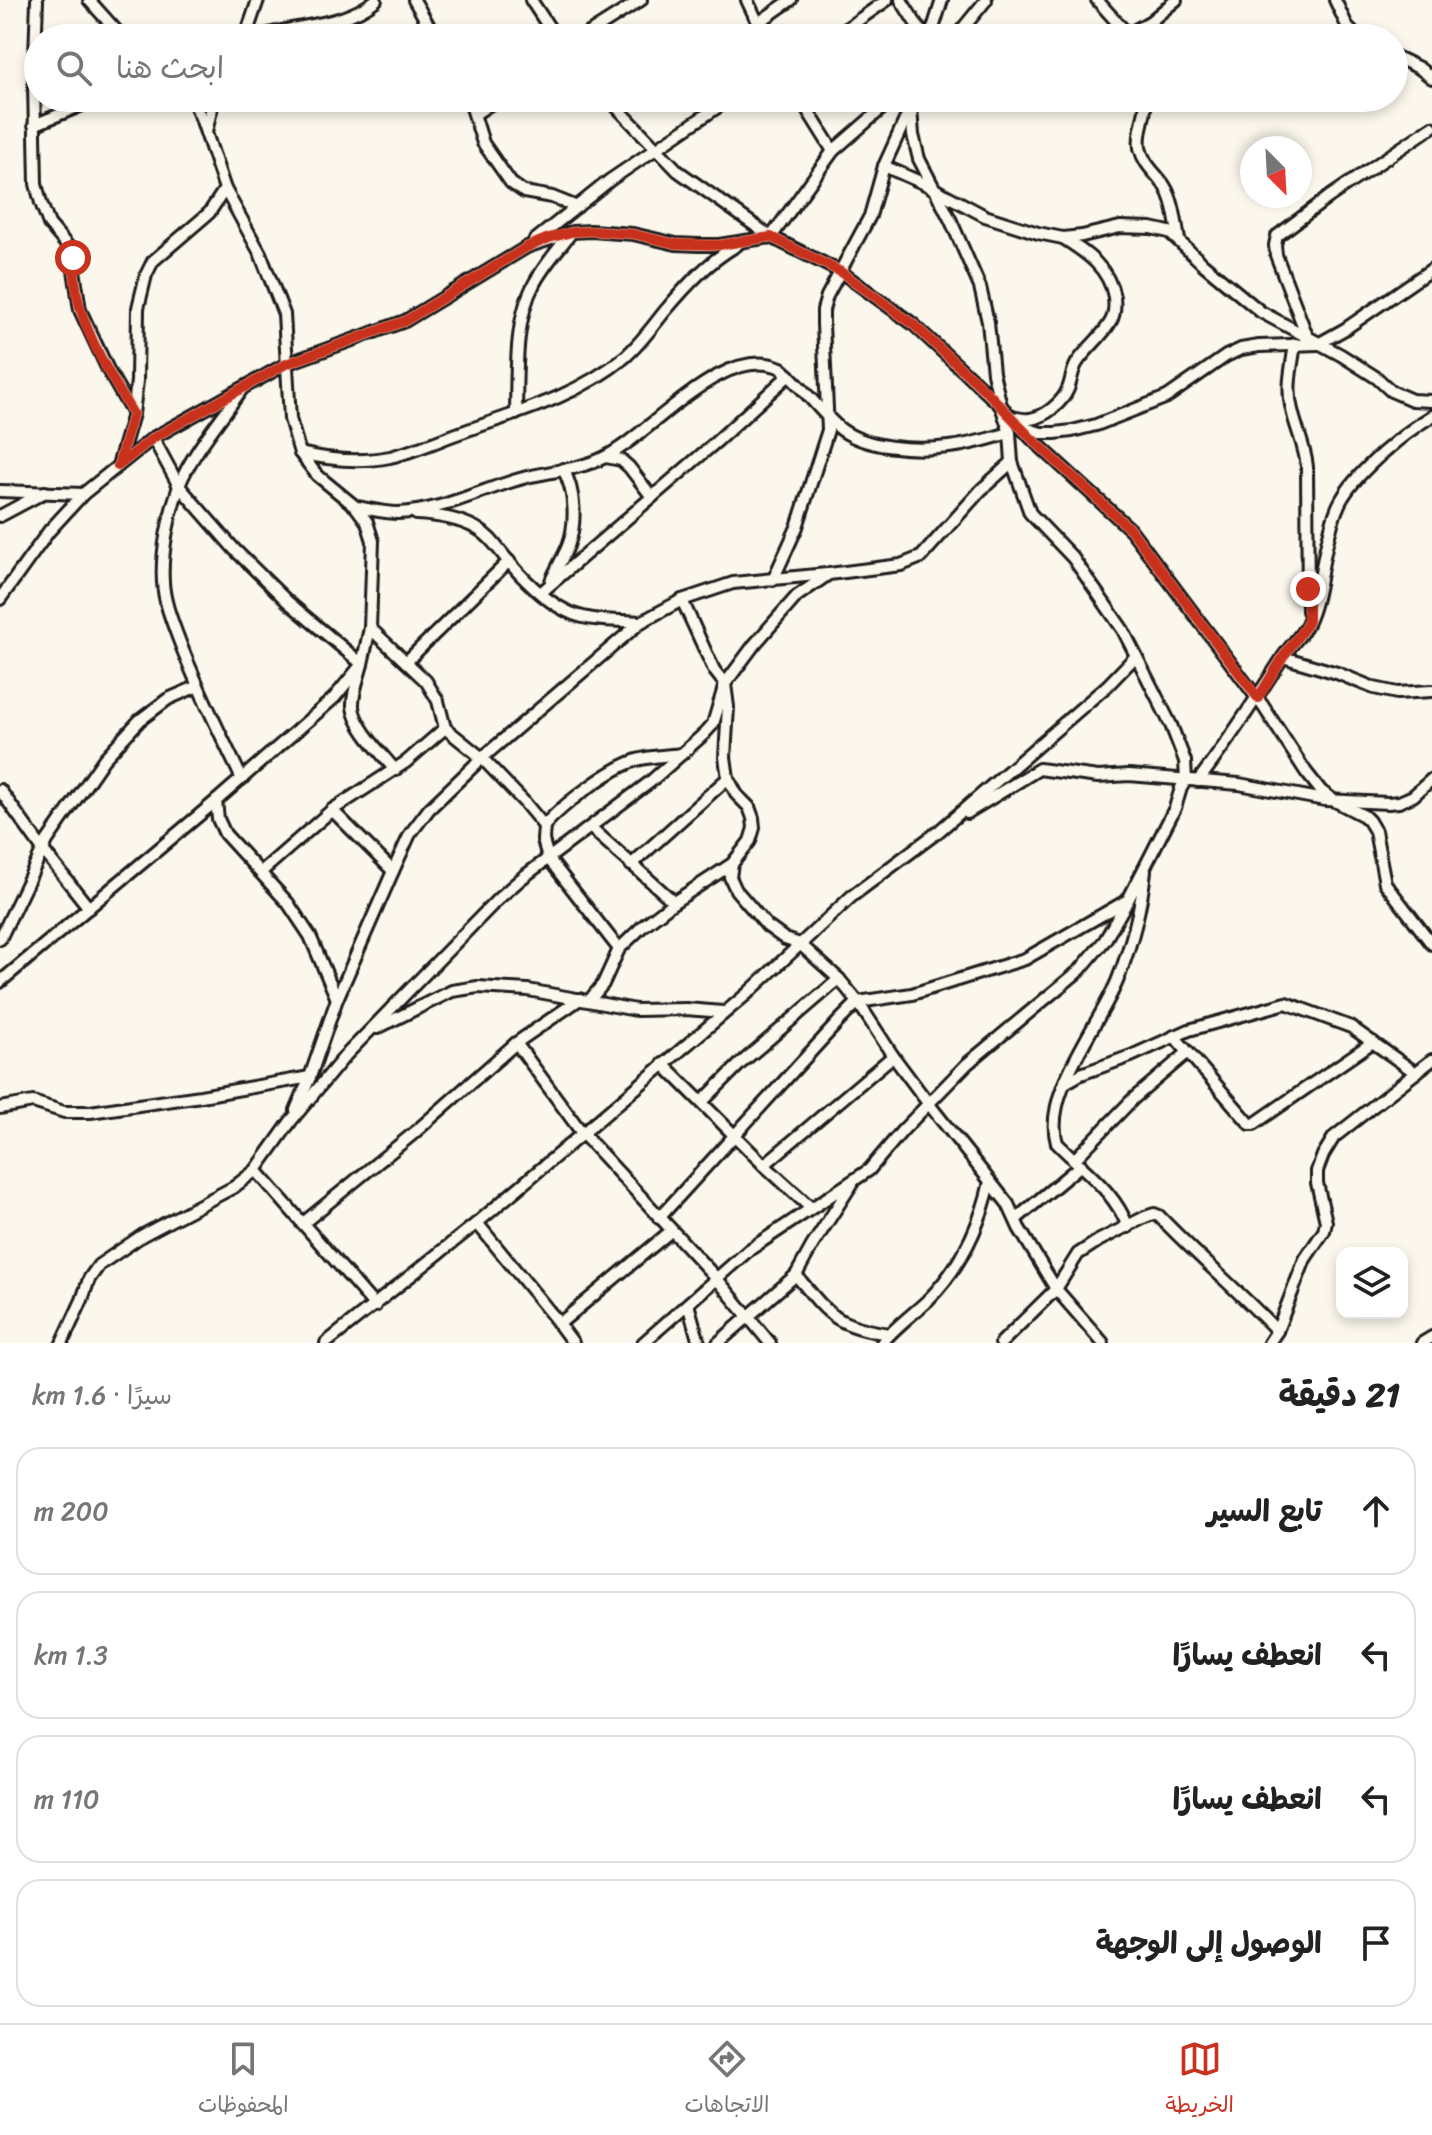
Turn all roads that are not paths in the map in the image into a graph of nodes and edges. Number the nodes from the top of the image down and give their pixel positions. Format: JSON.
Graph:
{"nodes":[{"id":1,"x":37,"y":0,"type":"edge"},
{"id":2,"x":89,"y":0,"type":"edge"},
{"id":3,"x":258,"y":0,"type":"edge"},
{"id":4,"x":376,"y":0,"type":"edge"},
{"id":5,"x":414,"y":0,"type":"edge"},
{"id":6,"x":531,"y":0,"type":"edge"},
{"id":7,"x":641,"y":0,"type":"edge"},
{"id":8,"x":747,"y":0,"type":"edge"},
{"id":9,"x":791,"y":0,"type":"edge"},
{"id":10,"x":887,"y":0,"type":"edge"},
{"id":11,"x":901,"y":0,"type":"edge"},
{"id":12,"x":942,"y":0,"type":"edge"},
{"id":13,"x":986,"y":0,"type":"edge"},
{"id":14,"x":1097,"y":0,"type":"edge"},
{"id":15,"x":1176,"y":0,"type":"edge"},
{"id":16,"x":1335,"y":0,"type":"edge"},
{"id":17,"x":758,"y":23,"type":"joint"},
{"id":18,"x":36,"y":24,"type":"edge"},
{"id":19,"x":110,"y":24,"type":"edge"},
{"id":20,"x":250,"y":24,"type":"edge"},
{"id":21,"x":319,"y":24,"type":"edge"},
{"id":22,"x":428,"y":24,"type":"edge"},
{"id":23,"x":547,"y":24,"type":"edge"},
{"id":24,"x":603,"y":24,"type":"edge"},
{"id":25,"x":853,"y":24,"type":"edge"},
{"id":26,"x":918,"y":24,"type":"edge"},
{"id":27,"x":933,"y":24,"type":"edge"},
{"id":28,"x":966,"y":24,"type":"edge"},
{"id":29,"x":1117,"y":24,"type":"edge"},
{"id":30,"x":1146,"y":24,"type":"edge"},
{"id":31,"x":1346,"y":24,"type":"edge"},
{"id":32,"x":1408,"y":63,"type":"edge"},
{"id":33,"x":1432,"y":78,"type":"edge"},
{"id":34,"x":34,"y":112,"type":"edge"},
{"id":35,"x":65,"y":112,"type":"edge"},
{"id":36,"x":198,"y":112,"type":"edge"},
{"id":37,"x":211,"y":112,"type":"edge"},
{"id":38,"x":478,"y":112,"type":"edge"},
{"id":39,"x":621,"y":112,"type":"edge"},
{"id":40,"x":710,"y":112,"type":"edge"},
{"id":41,"x":809,"y":112,"type":"edge"},
{"id":42,"x":878,"y":112,"type":"edge"},
{"id":43,"x":909,"y":112,"type":"edge"},
{"id":44,"x":913,"y":112,"type":"edge"},
{"id":45,"x":1144,"y":112,"type":"edge"},
{"id":46,"x":475,"y":114,"type":"joint"},
{"id":47,"x":34,"y":125,"type":"junction"},
{"id":48,"x":1432,"y":127,"type":"edge"},
{"id":49,"x":206,"y":134,"type":"junction"},
{"id":50,"x":655,"y":149,"type":"junction"},
{"id":51,"x":833,"y":151,"type":"junction"},
{"id":52,"x":884,"y":166,"type":"junction"},
{"id":53,"x":225,"y":189,"type":"junction"},
{"id":54,"x":935,"y":190,"type":"junction"},
{"id":55,"x":577,"y":207,"type":"junction"},
{"id":56,"x":572,"y":232,"type":"junction"},
{"id":57,"x":771,"y":237,"type":"junction"},
{"id":58,"x":1063,"y":238,"type":"junction"},
{"id":59,"x":1179,"y":240,"type":"junction"},
{"id":60,"x":742,"y":242,"type":"junction"},
{"id":61,"x":527,"y":247,"type":"junction"},
{"id":62,"x":1432,"y":269,"type":"edge"},
{"id":63,"x":841,"y":272,"type":"junction"},
{"id":64,"x":1307,"y":336,"type":"junction"},
{"id":65,"x":1295,"y":344,"type":"junction"},
{"id":66,"x":1318,"y":344,"type":"junction"},
{"id":67,"x":286,"y":364,"type":"junction"},
{"id":68,"x":789,"y":375,"type":"junction"},
{"id":69,"x":243,"y":388,"type":"junction"},
{"id":70,"x":1432,"y":401,"type":"edge"},
{"id":71,"x":1001,"y":406,"type":"junction"},
{"id":72,"x":133,"y":414,"type":"junction"},
{"id":73,"x":516,"y":414,"type":"junction"},
{"id":74,"x":1432,"y":416,"type":"edge"},
{"id":75,"x":828,"y":417,"type":"junction"},
{"id":76,"x":1011,"y":417,"type":"junction"},
{"id":77,"x":1020,"y":427,"type":"junction"},
{"id":78,"x":1010,"y":433,"type":"junction"},
{"id":79,"x":153,"y":438,"type":"junction"},
{"id":80,"x":300,"y":453,"type":"junction"},
{"id":81,"x":606,"y":457,"type":"junction"},
{"id":82,"x":1012,"y":462,"type":"junction"},
{"id":83,"x":118,"y":466,"type":"junction"},
{"id":84,"x":563,"y":469,"type":"junction"},
{"id":85,"x":179,"y":486,"type":"junction"},
{"id":86,"x":0,"y":491,"type":"edge"},
{"id":87,"x":47,"y":491,"type":"junction"},
{"id":88,"x":83,"y":494,"type":"junction"},
{"id":89,"x":652,"y":497,"type":"junction"},
{"id":90,"x":356,"y":507,"type":"junction"},
{"id":91,"x":397,"y":513,"type":"junction"},
{"id":92,"x":0,"y":516,"type":"edge"},
{"id":93,"x":509,"y":561,"type":"junction"},
{"id":94,"x":829,"y":574,"type":"junction"},
{"id":95,"x":773,"y":580,"type":"junction"},
{"id":96,"x":546,"y":594,"type":"junction"},
{"id":97,"x":0,"y":599,"type":"edge"},
{"id":98,"x":682,"y":600,"type":"junction"},
{"id":99,"x":1308,"y":621,"type":"junction"},
{"id":100,"x":641,"y":622,"type":"junction"},
{"id":101,"x":370,"y":628,"type":"junction"},
{"id":102,"x":1136,"y":656,"type":"junction"},
{"id":103,"x":1283,"y":657,"type":"junction"},
{"id":104,"x":406,"y":662,"type":"junction"},
{"id":105,"x":362,"y":664,"type":"junction"},
{"id":106,"x":725,"y":684,"type":"junction"},
{"id":107,"x":198,"y":686,"type":"junction"},
{"id":108,"x":1432,"y":691,"type":"edge"},
{"id":109,"x":1258,"y":698,"type":"junction"},
{"id":110,"x":445,"y":728,"type":"junction"},
{"id":111,"x":682,"y":754,"type":"junction"},
{"id":112,"x":482,"y":758,"type":"junction"},
{"id":113,"x":395,"y":770,"type":"junction"},
{"id":114,"x":728,"y":778,"type":"junction"},
{"id":115,"x":242,"y":779,"type":"junction"},
{"id":116,"x":1192,"y":780,"type":"junction"},
{"id":117,"x":1432,"y":780,"type":"edge"},
{"id":118,"x":0,"y":790,"type":"edge"},
{"id":119,"x":1333,"y":800,"type":"junction"},
{"id":120,"x":216,"y":801,"type":"junction"},
{"id":121,"x":332,"y":810,"type":"junction"},
{"id":122,"x":544,"y":826,"type":"junction"},
{"id":123,"x":590,"y":827,"type":"junction"},
{"id":124,"x":939,"y":831,"type":"junction"},
{"id":125,"x":43,"y":850,"type":"junction"},
{"id":126,"x":548,"y":858,"type":"junction"},
{"id":127,"x":1146,"y":861,"type":"junction"},
{"id":128,"x":732,"y":864,"type":"junction"},
{"id":129,"x":631,"y":865,"type":"junction"},
{"id":130,"x":393,"y":871,"type":"junction"},
{"id":131,"x":261,"y":872,"type":"junction"},
{"id":132,"x":1128,"y":900,"type":"junction"},
{"id":133,"x":674,"y":902,"type":"junction"},
{"id":134,"x":89,"y":908,"type":"junction"},
{"id":135,"x":0,"y":939,"type":"edge"},
{"id":136,"x":800,"y":944,"type":"junction"},
{"id":137,"x":1432,"y":944,"type":"edge"},
{"id":138,"x":619,"y":949,"type":"junction"},
{"id":139,"x":839,"y":979,"type":"junction"},
{"id":140,"x":0,"y":982,"type":"edge"},
{"id":141,"x":337,"y":999,"type":"junction"},
{"id":142,"x":584,"y":1000,"type":"junction"},
{"id":143,"x":858,"y":1002,"type":"junction"},
{"id":144,"x":723,"y":1012,"type":"junction"},
{"id":145,"x":368,"y":1033,"type":"junction"},
{"id":146,"x":1174,"y":1036,"type":"junction"},
{"id":147,"x":1373,"y":1042,"type":"junction"},
{"id":148,"x":516,"y":1043,"type":"junction"},
{"id":149,"x":1187,"y":1053,"type":"junction"},
{"id":150,"x":893,"y":1056,"type":"junction"},
{"id":151,"x":1432,"y":1060,"type":"edge"},
{"id":152,"x":663,"y":1064,"type":"junction"},
{"id":153,"x":1416,"y":1073,"type":"junction"},
{"id":154,"x":310,"y":1077,"type":"junction"},
{"id":155,"x":1065,"y":1083,"type":"junction"},
{"id":156,"x":702,"y":1102,"type":"junction"},
{"id":157,"x":928,"y":1103,"type":"junction"},
{"id":158,"x":0,"y":1108,"type":"edge"},
{"id":159,"x":291,"y":1121,"type":"junction"},
{"id":160,"x":582,"y":1133,"type":"junction"},
{"id":161,"x":735,"y":1136,"type":"junction"},
{"id":162,"x":1078,"y":1162,"type":"junction"},
{"id":163,"x":764,"y":1165,"type":"junction"},
{"id":164,"x":256,"y":1170,"type":"junction"},
{"id":165,"x":854,"y":1181,"type":"junction"},
{"id":166,"x":990,"y":1182,"type":"junction"},
{"id":167,"x":811,"y":1208,"type":"junction"},
{"id":168,"x":659,"y":1218,"type":"junction"},
{"id":169,"x":1016,"y":1219,"type":"junction"},
{"id":170,"x":477,"y":1223,"type":"junction"},
{"id":171,"x":302,"y":1224,"type":"junction"},
{"id":172,"x":1128,"y":1227,"type":"junction"},
{"id":173,"x":671,"y":1231,"type":"junction"},
{"id":174,"x":796,"y":1275,"type":"junction"},
{"id":175,"x":717,"y":1279,"type":"junction"},
{"id":176,"x":1056,"y":1289,"type":"junction"},
{"id":177,"x":688,"y":1304,"type":"junction"},
{"id":178,"x":375,"y":1306,"type":"junction"},
{"id":179,"x":748,"y":1318,"type":"junction"},
{"id":180,"x":559,"y":1324,"type":"junction"},
{"id":181,"x":1277,"y":1331,"type":"junction"},
{"id":182,"x":1432,"y":1337,"type":"edge"},
{"id":183,"x":885,"y":1339,"type":"edge"},
{"id":184,"x":568,"y":1341,"type":"edge"},
{"id":185,"x":62,"y":1343,"type":"edge"},
{"id":186,"x":326,"y":1343,"type":"edge"},
{"id":187,"x":643,"y":1343,"type":"edge"},
{"id":188,"x":699,"y":1343,"type":"edge"},
{"id":189,"x":718,"y":1343,"type":"edge"},
{"id":190,"x":770,"y":1343,"type":"edge"},
{"id":191,"x":1001,"y":1343,"type":"edge"},
{"id":192,"x":1103,"y":1343,"type":"edge"},
{"id":193,"x":1269,"y":1343,"type":"edge"},
{"id":194,"x":1422,"y":1343,"type":"edge"}],
"edges":[{"from":1,"to":18,"type":"street"},
{"from":2,"to":19,"type":"street"},
{"from":3,"to":20,"type":"street"},
{"from":4,"to":21,"type":"street"},
{"from":5,"to":22,"type":"street"},
{"from":6,"to":23,"type":"street"},
{"from":7,"to":24,"type":"street"},
{"from":8,"to":17,"type":"street"},
{"from":9,"to":17,"type":"street"},
{"from":10,"to":25,"type":"street"},
{"from":11,"to":26,"type":"street"},
{"from":12,"to":27,"type":"street"},
{"from":13,"to":28,"type":"street"},
{"from":14,"to":29,"type":"street"},
{"from":15,"to":30,"type":"street"},
{"from":16,"to":31,"type":"street"},
{"from":32,"to":33,"type":"street"},
{"from":34,"to":47,"type":"street"},
{"from":35,"to":47,"type":"street"},
{"from":36,"to":49,"type":"street"},
{"from":37,"to":49,"type":"street"},
{"from":38,"to":46,"type":"street"},
{"from":39,"to":50,"type":"street"},
{"from":40,"to":50,"type":"street"},
{"from":41,"to":51,"type":"street"},
{"from":42,"to":51,"type":"street"},
{"from":43,"to":52,"type":"street"},
{"from":44,"to":54,"type":"street"},
{"from":45,"to":59,"type":"street"},
{"from":46,"to":55,"type":"street"},
{"from":47,"to":72,"type":"street"},
{"from":48,"to":64,"type":"street"},
{"from":49,"to":53,"type":"street"},
{"from":50,"to":55,"type":"street"},
{"from":50,"to":57,"type":"street"},
{"from":51,"to":57,"type":"street"},
{"from":52,"to":54,"type":"street"},
{"from":52,"to":63,"type":"street"},
{"from":53,"to":67,"type":"street"},
{"from":53,"to":72,"type":"street"},
{"from":54,"to":58,"type":"street"},
{"from":54,"to":71,"type":"street"},
{"from":55,"to":61,"type":"street"},
{"from":56,"to":60,"type":"street"},
{"from":56,"to":61,"type":"street"},
{"from":56,"to":73,"type":"street"},
{"from":57,"to":60,"type":"street"},
{"from":57,"to":63,"type":"street"},
{"from":58,"to":59,"type":"street"},
{"from":58,"to":76,"type":"street"},
{"from":59,"to":64,"type":"street"},
{"from":60,"to":73,"type":"street"},
{"from":61,"to":67,"type":"street"},
{"from":62,"to":66,"type":"street"},
{"from":63,"to":71,"type":"street"},
{"from":63,"to":75,"type":"street"},
{"from":64,"to":66,"type":"street"},
{"from":65,"to":66,"type":"street"},
{"from":65,"to":77,"type":"street"},
{"from":65,"to":99,"type":"street"},
{"from":66,"to":70,"type":"street"},
{"from":67,"to":69,"type":"street"},
{"from":67,"to":80,"type":"street"},
{"from":68,"to":75,"type":"street"},
{"from":68,"to":81,"type":"street"},
{"from":68,"to":89,"type":"street"},
{"from":69,"to":79,"type":"street"},
{"from":69,"to":85,"type":"street"},
{"from":71,"to":76,"type":"street"},
{"from":71,"to":78,"type":"street"},
{"from":72,"to":83,"type":"street"},
{"from":73,"to":80,"type":"street"},
{"from":74,"to":99,"type":"street"},
{"from":75,"to":78,"type":"street"},
{"from":75,"to":95,"type":"street"},
{"from":76,"to":77,"type":"street"},
{"from":77,"to":109,"type":"street"},
{"from":78,"to":82,"type":"street"},
{"from":79,"to":83,"type":"street"},
{"from":79,"to":85,"type":"street"},
{"from":80,"to":90,"type":"street"},
{"from":81,"to":84,"type":"street"},
{"from":81,"to":89,"type":"street"},
{"from":82,"to":94,"type":"street"},
{"from":82,"to":102,"type":"street"},
{"from":83,"to":88,"type":"street"},
{"from":84,"to":91,"type":"street"},
{"from":84,"to":96,"type":"street"},
{"from":85,"to":105,"type":"street"},
{"from":85,"to":107,"type":"street"},
{"from":86,"to":87,"type":"street"},
{"from":87,"to":88,"type":"street"},
{"from":87,"to":92,"type":"street"},
{"from":88,"to":97,"type":"street"},
{"from":89,"to":96,"type":"street"},
{"from":90,"to":91,"type":"street"},
{"from":90,"to":101,"type":"street"},
{"from":91,"to":93,"type":"street"},
{"from":93,"to":96,"type":"street"},
{"from":93,"to":104,"type":"street"},
{"from":94,"to":95,"type":"street"},
{"from":94,"to":106,"type":"street"},
{"from":95,"to":98,"type":"street"},
{"from":96,"to":100,"type":"street"},
{"from":98,"to":100,"type":"street"},
{"from":98,"to":106,"type":"street"},
{"from":99,"to":103,"type":"street"},
{"from":100,"to":112,"type":"street"},
{"from":101,"to":104,"type":"street"},
{"from":101,"to":105,"type":"street"},
{"from":102,"to":116,"type":"street"},
{"from":102,"to":124,"type":"street"},
{"from":103,"to":108,"type":"street"},
{"from":103,"to":109,"type":"street"},
{"from":104,"to":110,"type":"street"},
{"from":105,"to":113,"type":"street"},
{"from":105,"to":115,"type":"street"},
{"from":106,"to":111,"type":"street"},
{"from":106,"to":114,"type":"street"},
{"from":107,"to":115,"type":"street"},
{"from":107,"to":125,"type":"street"},
{"from":109,"to":116,"type":"street"},
{"from":109,"to":119,"type":"street"},
{"from":110,"to":112,"type":"street"},
{"from":110,"to":113,"type":"street"},
{"from":111,"to":122,"type":"street"},
{"from":111,"to":123,"type":"street"},
{"from":112,"to":122,"type":"street"},
{"from":112,"to":130,"type":"street"},
{"from":113,"to":121,"type":"street"},
{"from":114,"to":128,"type":"street"},
{"from":114,"to":129,"type":"street"},
{"from":115,"to":120,"type":"street"},
{"from":116,"to":119,"type":"street"},
{"from":116,"to":124,"type":"street"},
{"from":116,"to":127,"type":"street"},
{"from":117,"to":119,"type":"street"},
{"from":118,"to":125,"type":"street"},
{"from":119,"to":137,"type":"street"},
{"from":120,"to":131,"type":"street"},
{"from":120,"to":134,"type":"street"},
{"from":121,"to":130,"type":"street"},
{"from":121,"to":131,"type":"street"},
{"from":122,"to":126,"type":"street"},
{"from":123,"to":126,"type":"street"},
{"from":123,"to":129,"type":"street"},
{"from":124,"to":136,"type":"street"},
{"from":125,"to":134,"type":"street"},
{"from":125,"to":135,"type":"street"},
{"from":126,"to":138,"type":"street"},
{"from":126,"to":145,"type":"street"},
{"from":127,"to":132,"type":"street"},
{"from":127,"to":155,"type":"street"},
{"from":128,"to":133,"type":"street"},
{"from":128,"to":136,"type":"street"},
{"from":129,"to":133,"type":"street"},
{"from":130,"to":141,"type":"street"},
{"from":131,"to":141,"type":"street"},
{"from":132,"to":143,"type":"street"},
{"from":132,"to":157,"type":"street"},
{"from":133,"to":138,"type":"street"},
{"from":134,"to":140,"type":"street"},
{"from":136,"to":139,"type":"street"},
{"from":136,"to":144,"type":"street"},
{"from":138,"to":142,"type":"street"},
{"from":139,"to":143,"type":"street"},
{"from":139,"to":156,"type":"street"},
{"from":141,"to":154,"type":"street"},
{"from":142,"to":144,"type":"street"},
{"from":142,"to":145,"type":"street"},
{"from":142,"to":148,"type":"street"},
{"from":143,"to":150,"type":"street"},
{"from":143,"to":161,"type":"street"},
{"from":144,"to":152,"type":"street"},
{"from":145,"to":159,"type":"street"},
{"from":146,"to":147,"type":"street"},
{"from":146,"to":149,"type":"street"},
{"from":146,"to":155,"type":"street"},
{"from":147,"to":149,"type":"street"},
{"from":147,"to":153,"type":"street"},
{"from":148,"to":160,"type":"street"},
{"from":148,"to":171,"type":"street"},
{"from":149,"to":162,"type":"street"},
{"from":150,"to":157,"type":"street"},
{"from":150,"to":163,"type":"street"},
{"from":151,"to":153,"type":"street"},
{"from":152,"to":156,"type":"street"},
{"from":152,"to":160,"type":"street"},
{"from":153,"to":181,"type":"street"},
{"from":154,"to":158,"type":"street"},
{"from":154,"to":159,"type":"street"},
{"from":155,"to":162,"type":"street"},
{"from":156,"to":161,"type":"street"},
{"from":157,"to":165,"type":"street"},
{"from":157,"to":166,"type":"street"},
{"from":159,"to":164,"type":"street"},
{"from":160,"to":168,"type":"street"},
{"from":160,"to":170,"type":"street"},
{"from":161,"to":163,"type":"street"},
{"from":161,"to":168,"type":"street"},
{"from":162,"to":169,"type":"street"},
{"from":162,"to":172,"type":"street"},
{"from":163,"to":167,"type":"street"},
{"from":164,"to":171,"type":"street"},
{"from":164,"to":185,"type":"street"},
{"from":165,"to":167,"type":"street"},
{"from":165,"to":174,"type":"street"},
{"from":166,"to":169,"type":"street"},
{"from":166,"to":183,"type":"street"},
{"from":167,"to":175,"type":"street"},
{"from":168,"to":173,"type":"street"},
{"from":169,"to":176,"type":"street"},
{"from":170,"to":178,"type":"street"},
{"from":170,"to":180,"type":"street"},
{"from":171,"to":178,"type":"street"},
{"from":172,"to":176,"type":"street"},
{"from":172,"to":181,"type":"street"},
{"from":173,"to":175,"type":"street"},
{"from":173,"to":180,"type":"street"},
{"from":174,"to":179,"type":"street"},
{"from":174,"to":183,"type":"street"},
{"from":175,"to":177,"type":"street"},
{"from":175,"to":179,"type":"street"},
{"from":176,"to":191,"type":"street"},
{"from":176,"to":192,"type":"street"},
{"from":177,"to":187,"type":"street"},
{"from":177,"to":188,"type":"street"},
{"from":178,"to":186,"type":"street"},
{"from":179,"to":189,"type":"street"},
{"from":179,"to":190,"type":"street"},
{"from":180,"to":184,"type":"street"},
{"from":181,"to":193,"type":"street"},
{"from":182,"to":194,"type":"street"}]}
